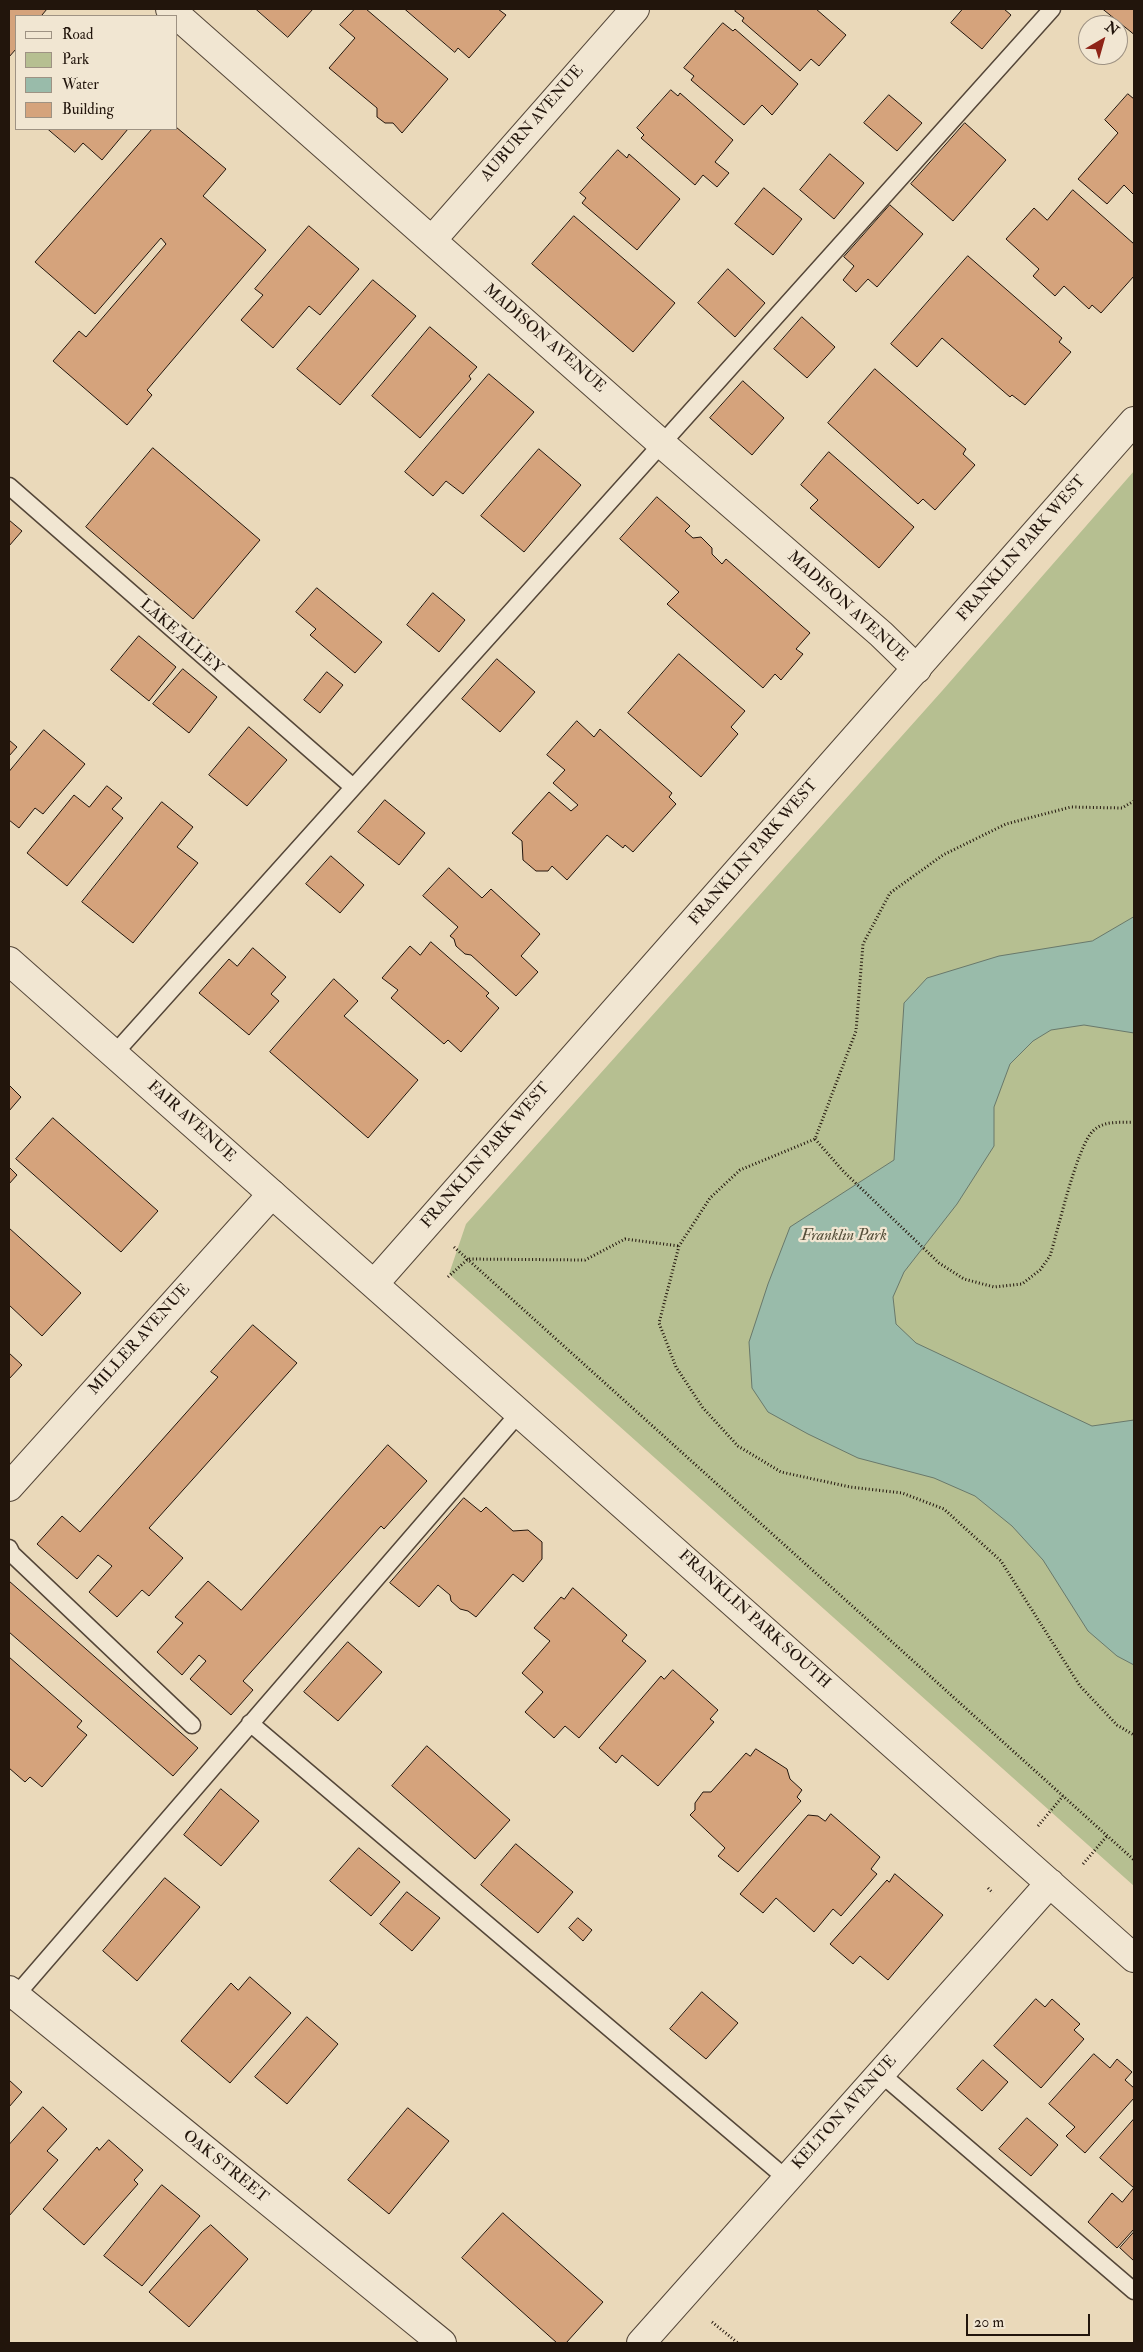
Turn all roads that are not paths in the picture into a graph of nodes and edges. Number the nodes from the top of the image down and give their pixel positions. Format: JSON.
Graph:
{"nodes":[{"id":1,"x":635,"y":9,"type":"edge"},
{"id":2,"x":1052,"y":9,"type":"edge"},
{"id":3,"x":178,"y":16,"type":"edge"},
{"id":4,"x":432,"y":240,"type":"junction"},
{"id":5,"x":1134,"y":421,"type":"edge"},
{"id":6,"x":662,"y":444,"type":"junction"},
{"id":7,"x":9,"y":486,"type":"edge"},
{"id":8,"x":917,"y":669,"type":"junction"},
{"id":9,"x":353,"y":787,"type":"junction"},
{"id":10,"x":9,"y":961,"type":"edge"},
{"id":11,"x":114,"y":1054,"type":"junction"},
{"id":12,"x":272,"y":1194,"type":"junction"},
{"id":13,"x":374,"y":1284,"type":"junction"},
{"id":14,"x":520,"y":1412,"type":"junction"},
{"id":15,"x":9,"y":1487,"type":"edge"},
{"id":16,"x":9,"y":1548,"type":"edge"},
{"id":17,"x":250,"y":1723,"type":"junction"},
{"id":18,"x":192,"y":1724,"type":"dead end"},
{"id":19,"x":1050,"y":1884,"type":"junction"},
{"id":20,"x":1134,"y":1958,"type":"edge"},
{"id":21,"x":11,"y":1997,"type":"edge"},
{"id":22,"x":880,"y":2073,"type":"junction"},
{"id":23,"x":787,"y":2179,"type":"junction"},
{"id":24,"x":1134,"y":2291,"type":"edge"},
{"id":25,"x":442,"y":2343,"type":"edge"},
{"id":26,"x":642,"y":2343,"type":"edge"}],
"edges":[{"from":1,"to":4,"type":"street","name":"AUBURN AVENUE"},
{"from":2,"to":6,"type":"lane"},
{"from":3,"to":4,"type":"street","name":"MADISON AVENUE"},
{"from":4,"to":6,"type":"street","name":"MADISON AVENUE"},
{"from":5,"to":8,"type":"street","name":"FRANKLIN PARK WEST"},
{"from":6,"to":8,"type":"street","name":"MADISON AVENUE"},
{"from":6,"to":9,"type":"lane"},
{"from":7,"to":9,"type":"lane","name":"LAKE ALLEY"},
{"from":8,"to":13,"type":"street","name":"FRANKLIN PARK WEST"},
{"from":9,"to":11,"type":"lane"},
{"from":10,"to":11,"type":"street","name":"FAIR AVENUE"},
{"from":11,"to":12,"type":"street","name":"FAIR AVENUE"},
{"from":12,"to":13,"type":"street","name":"FAIR AVENUE"},
{"from":12,"to":15,"type":"street","name":"MILLER AVENUE"},
{"from":13,"to":14,"type":"street","name":"FRANKLIN PARK SOUTH"},
{"from":14,"to":17,"type":"lane"},
{"from":14,"to":19,"type":"street","name":"FRANKLIN PARK SOUTH"},
{"from":16,"to":18,"type":"lane"},
{"from":17,"to":21,"type":"lane"},
{"from":17,"to":23,"type":"lane"},
{"from":19,"to":20,"type":"street","name":"FRANKLIN PARK SOUTH"},
{"from":19,"to":22,"type":"street","name":"KELTON AVENUE"},
{"from":21,"to":25,"type":"street","name":"OAK STREET"},
{"from":22,"to":23,"type":"street","name":"KELTON AVENUE"},
{"from":22,"to":24,"type":"lane"},
{"from":23,"to":26,"type":"street","name":"KELTON AVENUE"}]}
